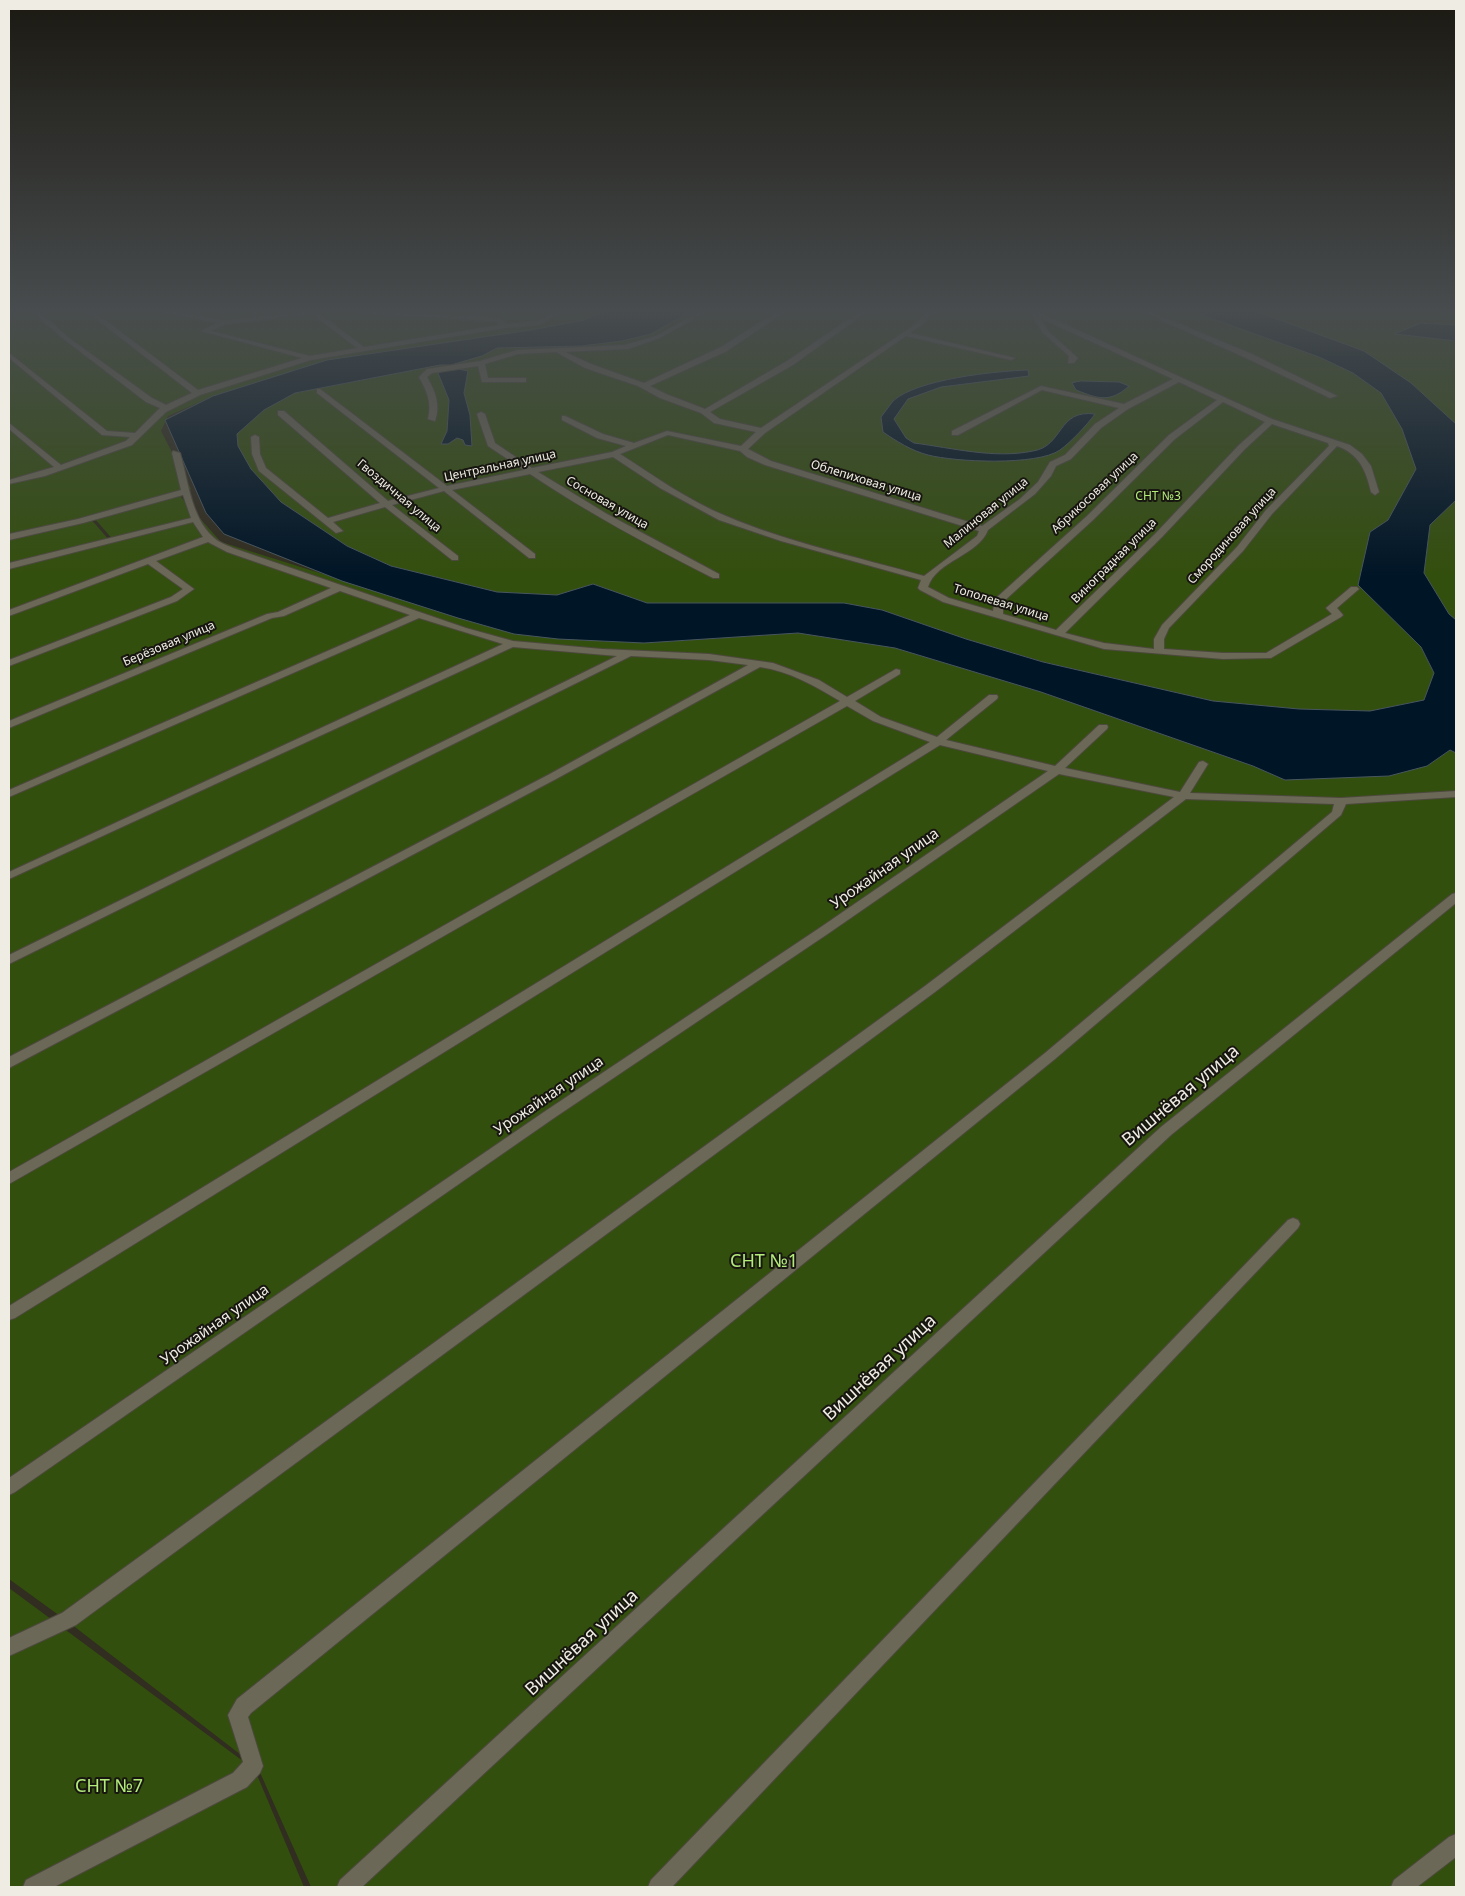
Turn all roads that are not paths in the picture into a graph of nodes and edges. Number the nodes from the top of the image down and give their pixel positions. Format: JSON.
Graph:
{"nodes":[{"id":1,"x":63,"y":399,"type":"edge"},
{"id":2,"x":148,"y":399,"type":"edge"},
{"id":3,"x":184,"y":399,"type":"edge"},
{"id":4,"x":331,"y":399,"type":"edge"},
{"id":5,"x":434,"y":399,"type":"edge"},
{"id":6,"x":672,"y":399,"type":"edge"},
{"id":7,"x":727,"y":399,"type":"edge"},
{"id":8,"x":809,"y":399,"type":"edge"},
{"id":9,"x":1019,"y":399,"type":"edge"},
{"id":10,"x":1092,"y":399,"type":"edge"},
{"id":11,"x":1140,"y":399,"type":"edge"},
{"id":12,"x":1224,"y":399,"type":"edge"},
{"id":13,"x":1225,"y":399,"type":"edge"},
{"id":14,"x":1125,"y":407,"type":"junction"},
{"id":15,"x":166,"y":408,"type":"junction"},
{"id":16,"x":705,"y":412,"type":"junction"},
{"id":17,"x":282,"y":413,"type":"dead end"},
{"id":18,"x":481,"y":414,"type":"dead end"},
{"id":19,"x":565,"y":418,"type":"dead end"},
{"id":20,"x":432,"y":419,"type":"dead end"},
{"id":21,"x":1271,"y":422,"type":"junction"},
{"id":22,"x":9,"y":425,"type":"edge"},
{"id":23,"x":762,"y":432,"type":"junction"},
{"id":24,"x":955,"y":433,"type":"dead end"},
{"id":25,"x":137,"y":435,"type":"junction"},
{"id":26,"x":255,"y":437,"type":"dead end"},
{"id":27,"x":1332,"y":442,"type":"junction"},
{"id":28,"x":634,"y":446,"type":"junction"},
{"id":29,"x":743,"y":449,"type":"junction"},
{"id":30,"x":176,"y":453,"type":"dead end"},
{"id":31,"x":614,"y":454,"type":"junction"},
{"id":32,"x":60,"y":468,"type":"junction"},
{"id":33,"x":531,"y":471,"type":"junction"},
{"id":34,"x":9,"y":482,"type":"edge"},
{"id":35,"x":446,"y":489,"type":"junction"},
{"id":36,"x":186,"y":491,"type":"junction"},
{"id":37,"x":1375,"y":492,"type":"dead end"},
{"id":38,"x":386,"y":504,"type":"junction"},
{"id":39,"x":196,"y":519,"type":"junction"},
{"id":40,"x":325,"y":521,"type":"junction"},
{"id":41,"x":984,"y":529,"type":"junction"},
{"id":42,"x":339,"y":531,"type":"dead end"},
{"id":43,"x":9,"y":537,"type":"edge"},
{"id":44,"x":209,"y":538,"type":"junction"},
{"id":45,"x":532,"y":556,"type":"dead end"},
{"id":46,"x":455,"y":558,"type":"dead end"},
{"id":47,"x":150,"y":561,"type":"junction"},
{"id":48,"x":9,"y":566,"type":"edge"},
{"id":49,"x":716,"y":576,"type":"dead end"},
{"id":50,"x":926,"y":579,"type":"junction"},
{"id":51,"x":338,"y":588,"type":"junction"},
{"id":52,"x":1354,"y":589,"type":"dead end"},
{"id":53,"x":9,"y":613,"type":"edge"},
{"id":54,"x":418,"y":615,"type":"junction"},
{"id":55,"x":998,"y":616,"type":"junction"},
{"id":56,"x":1058,"y":634,"type":"junction"},
{"id":57,"x":512,"y":644,"type":"junction"},
{"id":58,"x":1158,"y":652,"type":"junction"},
{"id":59,"x":631,"y":653,"type":"junction"},
{"id":60,"x":9,"y":663,"type":"edge"},
{"id":61,"x":758,"y":664,"type":"junction"},
{"id":62,"x":896,"y":672,"type":"dead end"},
{"id":63,"x":993,"y":696,"type":"dead end"},
{"id":64,"x":848,"y":701,"type":"junction"},
{"id":65,"x":9,"y":725,"type":"edge"},
{"id":66,"x":1104,"y":727,"type":"dead end"},
{"id":67,"x":938,"y":741,"type":"junction"},
{"id":68,"x":1203,"y":764,"type":"dead end"},
{"id":69,"x":1057,"y":770,"type":"junction"},
{"id":70,"x":9,"y":794,"type":"edge"},
{"id":71,"x":1456,"y":794,"type":"edge"},
{"id":72,"x":1183,"y":796,"type":"junction"},
{"id":73,"x":1341,"y":801,"type":"junction"},
{"id":74,"x":9,"y":876,"type":"edge"},
{"id":75,"x":1456,"y":897,"type":"edge"},
{"id":76,"x":9,"y":960,"type":"edge"},
{"id":77,"x":9,"y":1063,"type":"edge"},
{"id":78,"x":9,"y":1179,"type":"edge"},
{"id":79,"x":1293,"y":1224,"type":"dead end"},
{"id":80,"x":9,"y":1314,"type":"edge"},
{"id":81,"x":9,"y":1487,"type":"edge"},
{"id":82,"x":9,"y":1647,"type":"edge"},
{"id":83,"x":1456,"y":1844,"type":"edge"},
{"id":84,"x":1408,"y":1885,"type":"edge"},
{"id":85,"x":33,"y":1887,"type":"edge"},
{"id":86,"x":347,"y":1887,"type":"edge"},
{"id":87,"x":658,"y":1887,"type":"edge"}],
"edges":[{"from":1,"to":25,"type":"street"},
{"from":2,"to":15,"type":"street"},
{"from":3,"to":15,"type":"street"},
{"from":4,"to":35,"type":"street"},
{"from":5,"to":20,"type":"street"},
{"from":6,"to":16,"type":"street"},
{"from":7,"to":16,"type":"street"},
{"from":8,"to":23,"type":"street"},
{"from":9,"to":24,"type":"street"},
{"from":10,"to":14,"type":"street"},
{"from":11,"to":14,"type":"street","name":"Малиновая улица"},
{"from":12,"to":55,"type":"street","name":"Абрикосовая улица"},
{"from":13,"to":21,"type":"street"},
{"from":14,"to":41,"type":"street","name":"Малиновая улица"},
{"from":15,"to":25,"type":"street"},
{"from":16,"to":23,"type":"street"},
{"from":17,"to":38,"type":"street","name":"Гвоздичная улица"},
{"from":18,"to":33,"type":"street","name":"Сосновая улица"},
{"from":19,"to":28,"type":"street"},
{"from":21,"to":27,"type":"street"},
{"from":21,"to":56,"type":"street","name":"Виноградная улица"},
{"from":22,"to":32,"type":"street"},
{"from":23,"to":29,"type":"street"},
{"from":25,"to":32,"type":"street"},
{"from":26,"to":40,"type":"street"},
{"from":27,"to":37,"type":"street"},
{"from":27,"to":58,"type":"street","name":"Смородиновая улица"},
{"from":28,"to":29,"type":"street","name":"Центральная улица"},
{"from":28,"to":31,"type":"street","name":"Центральная улица"},
{"from":29,"to":41,"type":"street","name":"Облепиховая улица"},
{"from":30,"to":36,"type":"street"},
{"from":31,"to":33,"type":"street","name":"Центральная улица"},
{"from":31,"to":50,"type":"street"},
{"from":32,"to":34,"type":"street"},
{"from":33,"to":35,"type":"street","name":"Центральная улица"},
{"from":33,"to":49,"type":"street","name":"Сосновая улица"},
{"from":35,"to":38,"type":"street","name":"Центральная улица"},
{"from":35,"to":45,"type":"street"},
{"from":36,"to":39,"type":"street"},
{"from":36,"to":43,"type":"street"},
{"from":38,"to":40,"type":"street","name":"Центральная улица"},
{"from":38,"to":46,"type":"street","name":"Гвоздичная улица"},
{"from":39,"to":44,"type":"street"},
{"from":39,"to":48,"type":"street"},
{"from":40,"to":42,"type":"street"},
{"from":41,"to":50,"type":"street","name":"Малиновая улица"},
{"from":44,"to":47,"type":"street"},
{"from":44,"to":51,"type":"street"},
{"from":47,"to":53,"type":"street"},
{"from":47,"to":60,"type":"street"},
{"from":50,"to":55,"type":"street","name":"Тополевая улица"},
{"from":51,"to":54,"type":"street"},
{"from":51,"to":65,"type":"street","name":"Берёзовая улица"},
{"from":52,"to":58,"type":"street","name":"Тополевая улица"},
{"from":54,"to":57,"type":"street"},
{"from":54,"to":70,"type":"street"},
{"from":55,"to":56,"type":"street","name":"Тополевая улица"},
{"from":56,"to":58,"type":"street","name":"Тополевая улица"},
{"from":57,"to":59,"type":"street"},
{"from":57,"to":74,"type":"street"},
{"from":59,"to":61,"type":"street"},
{"from":59,"to":76,"type":"street"},
{"from":61,"to":64,"type":"street"},
{"from":61,"to":77,"type":"street"},
{"from":62,"to":64,"type":"street"},
{"from":63,"to":67,"type":"street"},
{"from":64,"to":67,"type":"street"},
{"from":64,"to":78,"type":"street"},
{"from":66,"to":69,"type":"street","name":"Урожайная улица"},
{"from":67,"to":69,"type":"street"},
{"from":67,"to":80,"type":"street"},
{"from":68,"to":72,"type":"street"},
{"from":69,"to":72,"type":"street"},
{"from":69,"to":81,"type":"street","name":"Урожайная улица"},
{"from":71,"to":73,"type":"street"},
{"from":72,"to":73,"type":"street"},
{"from":72,"to":82,"type":"street"},
{"from":73,"to":85,"type":"street"},
{"from":75,"to":86,"type":"street","name":"Вишнёвая улица"},
{"from":79,"to":87,"type":"street"},
{"from":83,"to":84,"type":"street"}]}
